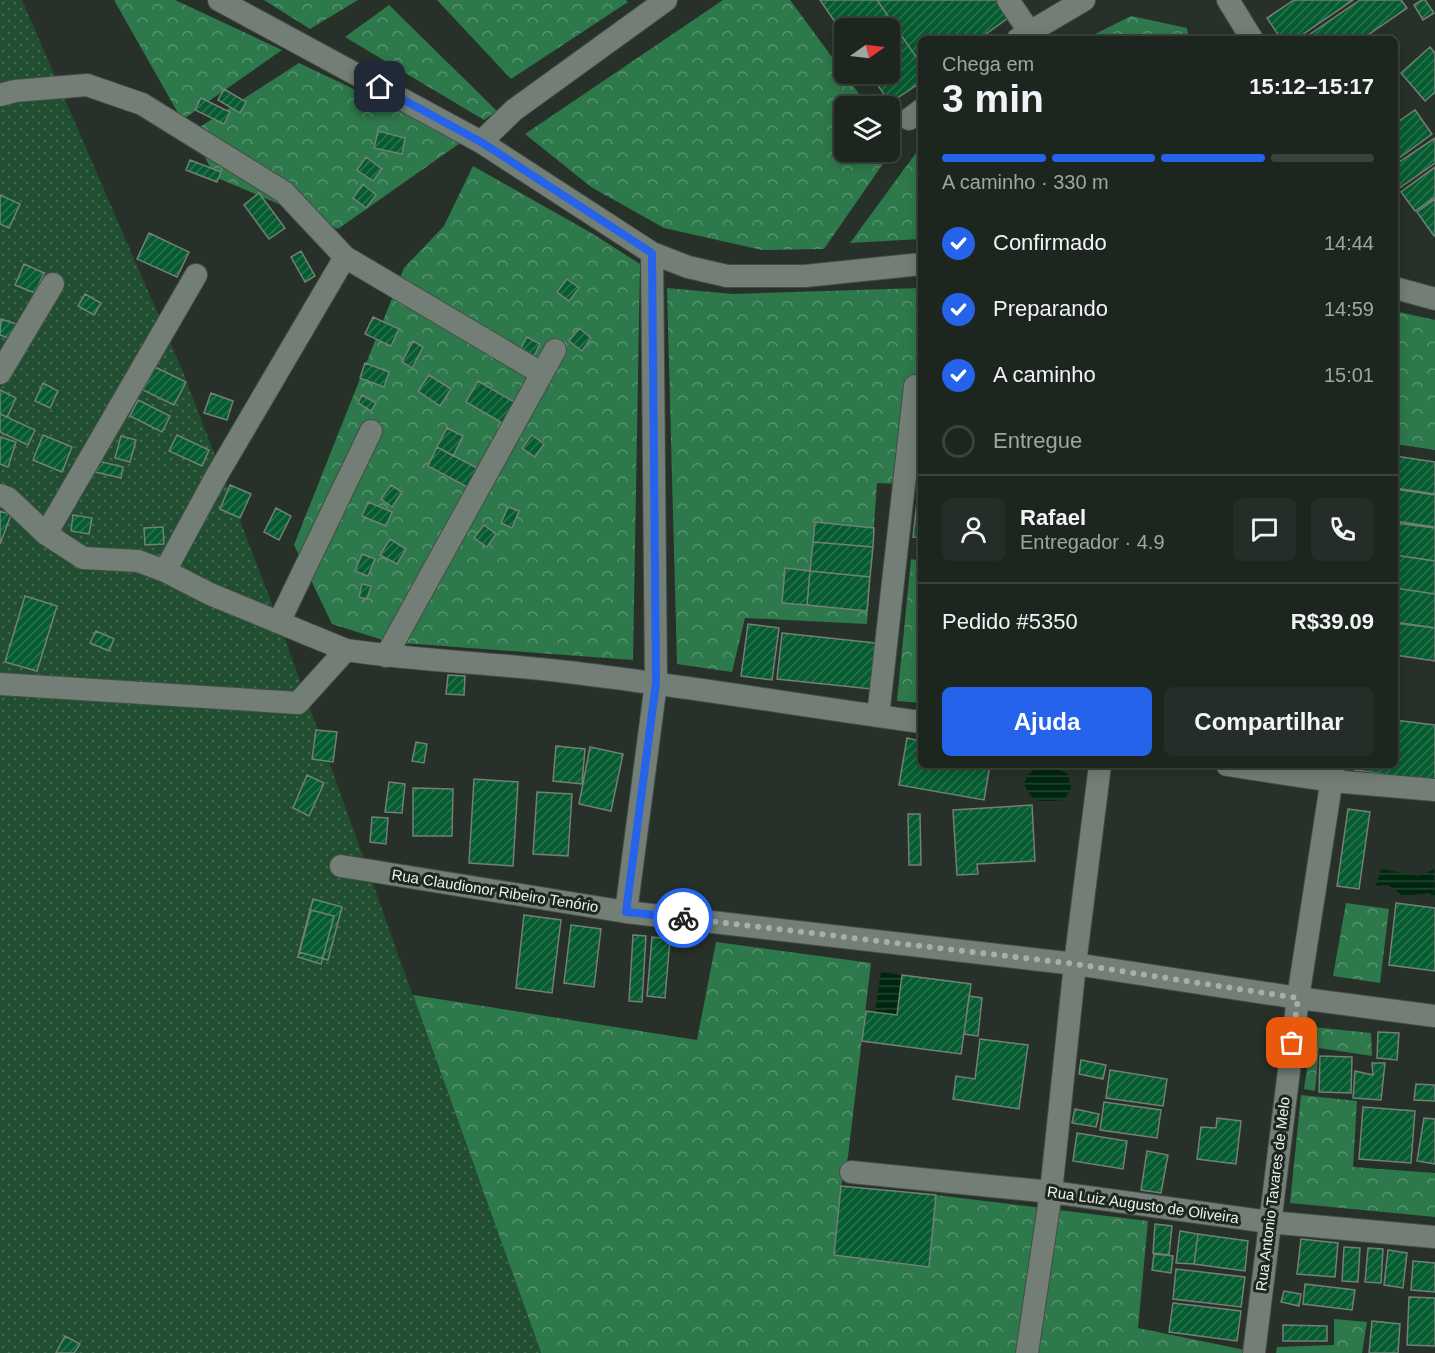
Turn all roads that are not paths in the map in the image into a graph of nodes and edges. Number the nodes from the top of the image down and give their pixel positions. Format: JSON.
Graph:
{"nodes":[{"id":1,"x":219,"y":0,"type":"edge"},
{"id":2,"x":1008,"y":0,"type":"edge"},
{"id":3,"x":1084,"y":0,"type":"edge"},
{"id":4,"x":1228,"y":0,"type":"edge"},
{"id":5,"x":659,"y":2,"type":"edge"},
{"id":6,"x":1024,"y":35,"type":"edge"},
{"id":7,"x":1250,"y":36,"type":"edge"},
{"id":8,"x":0,"y":95,"type":"edge"},
{"id":9,"x":481,"y":142,"type":"junction"},
{"id":10,"x":652,"y":253,"type":"junction"},
{"id":11,"x":345,"y":257,"type":"junction"},
{"id":12,"x":918,"y":264,"type":"edge"},
{"id":13,"x":196,"y":275,"type":"dead end"},
{"id":14,"x":53,"y":284,"type":"dead end"},
{"id":15,"x":1398,"y":289,"type":"edge"},
{"id":16,"x":1435,"y":299,"type":"edge"},
{"id":17,"x":555,"y":350,"type":"dead end"},
{"id":18,"x":0,"y":373,"type":"edge"},
{"id":19,"x":541,"y":373,"type":"junction"},
{"id":20,"x":915,"y":386,"type":"dead end"},
{"id":21,"x":370,"y":431,"type":"dead end"},
{"id":22,"x":0,"y":495,"type":"edge"},
{"id":23,"x":46,"y":534,"type":"junction"},
{"id":24,"x":165,"y":571,"type":"junction"},
{"id":25,"x":279,"y":622,"type":"junction"},
{"id":26,"x":346,"y":650,"type":"junction"},
{"id":27,"x":386,"y":656,"type":"junction"},
{"id":28,"x":656,"y":683,"type":"junction"},
{"id":29,"x":0,"y":684,"type":"edge"},
{"id":30,"x":878,"y":716,"type":"junction"},
{"id":31,"x":918,"y":722,"type":"edge"},
{"id":32,"x":1100,"y":768,"type":"edge"},
{"id":33,"x":1267,"y":768,"type":"edge"},
{"id":34,"x":1333,"y":773,"type":"edge"},
{"id":35,"x":1435,"y":790,"type":"edge"},
{"id":36,"x":341,"y":866,"type":"dead end"},
{"id":37,"x":626,"y":912,"type":"junction"},
{"id":38,"x":1075,"y":964,"type":"junction"},
{"id":39,"x":1298,"y":998,"type":"junction"},
{"id":40,"x":1435,"y":1016,"type":"edge"},
{"id":41,"x":851,"y":1172,"type":"dead end"},
{"id":42,"x":1051,"y":1192,"type":"junction"},
{"id":43,"x":1269,"y":1222,"type":"junction"},
{"id":44,"x":1435,"y":1237,"type":"edge"},
{"id":45,"x":1027,"y":1353,"type":"edge"},
{"id":46,"x":1254,"y":1353,"type":"edge"}],
"edges":[{"from":1,"to":9,"type":"street"},
{"from":2,"to":6,"type":"street"},
{"from":3,"to":6,"type":"street"},
{"from":4,"to":7,"type":"street"},
{"from":5,"to":9,"type":"street"},
{"from":8,"to":11,"type":"street"},
{"from":9,"to":10,"type":"street"},
{"from":10,"to":12,"type":"street"},
{"from":10,"to":28,"type":"street"},
{"from":11,"to":19,"type":"street"},
{"from":11,"to":24,"type":"street"},
{"from":13,"to":23,"type":"street"},
{"from":14,"to":18,"type":"street"},
{"from":15,"to":16,"type":"street"},
{"from":17,"to":19,"type":"street"},
{"from":19,"to":27,"type":"street"},
{"from":20,"to":30,"type":"street"},
{"from":21,"to":25,"type":"street"},
{"from":22,"to":23,"type":"street"},
{"from":23,"to":24,"type":"street"},
{"from":24,"to":25,"type":"street"},
{"from":25,"to":26,"type":"street"},
{"from":26,"to":27,"type":"street"},
{"from":26,"to":29,"type":"street"},
{"from":27,"to":28,"type":"street"},
{"from":28,"to":30,"type":"street"},
{"from":28,"to":37,"type":"street"},
{"from":30,"to":31,"type":"street"},
{"from":32,"to":38,"type":"street"},
{"from":33,"to":34,"type":"street"},
{"from":34,"to":35,"type":"street"},
{"from":34,"to":39,"type":"street","name":"Rua Antonio Tavares de Melo"},
{"from":36,"to":37,"type":"street","name":"Rua Claudionor Ribeiro Tenório"},
{"from":37,"to":38,"type":"street","name":"Rua Claudionor Ribeiro Tenório"},
{"from":38,"to":39,"type":"street","name":"Rua Claudionor Ribeiro Tenório"},
{"from":38,"to":42,"type":"street"},
{"from":39,"to":40,"type":"street","name":"Rua Claudionor Ribeiro Tenório"},
{"from":39,"to":43,"type":"street","name":"Rua Antonio Tavares de Melo"},
{"from":41,"to":42,"type":"street","name":"Rua Luiz Augusto de Oliveira"},
{"from":42,"to":43,"type":"street","name":"Rua Luiz Augusto de Oliveira"},
{"from":42,"to":45,"type":"street"},
{"from":43,"to":44,"type":"street","name":"Rua Luiz Augusto de Oliveira"},
{"from":43,"to":46,"type":"street","name":"Rua Antonio Tavares de Melo"}]}
